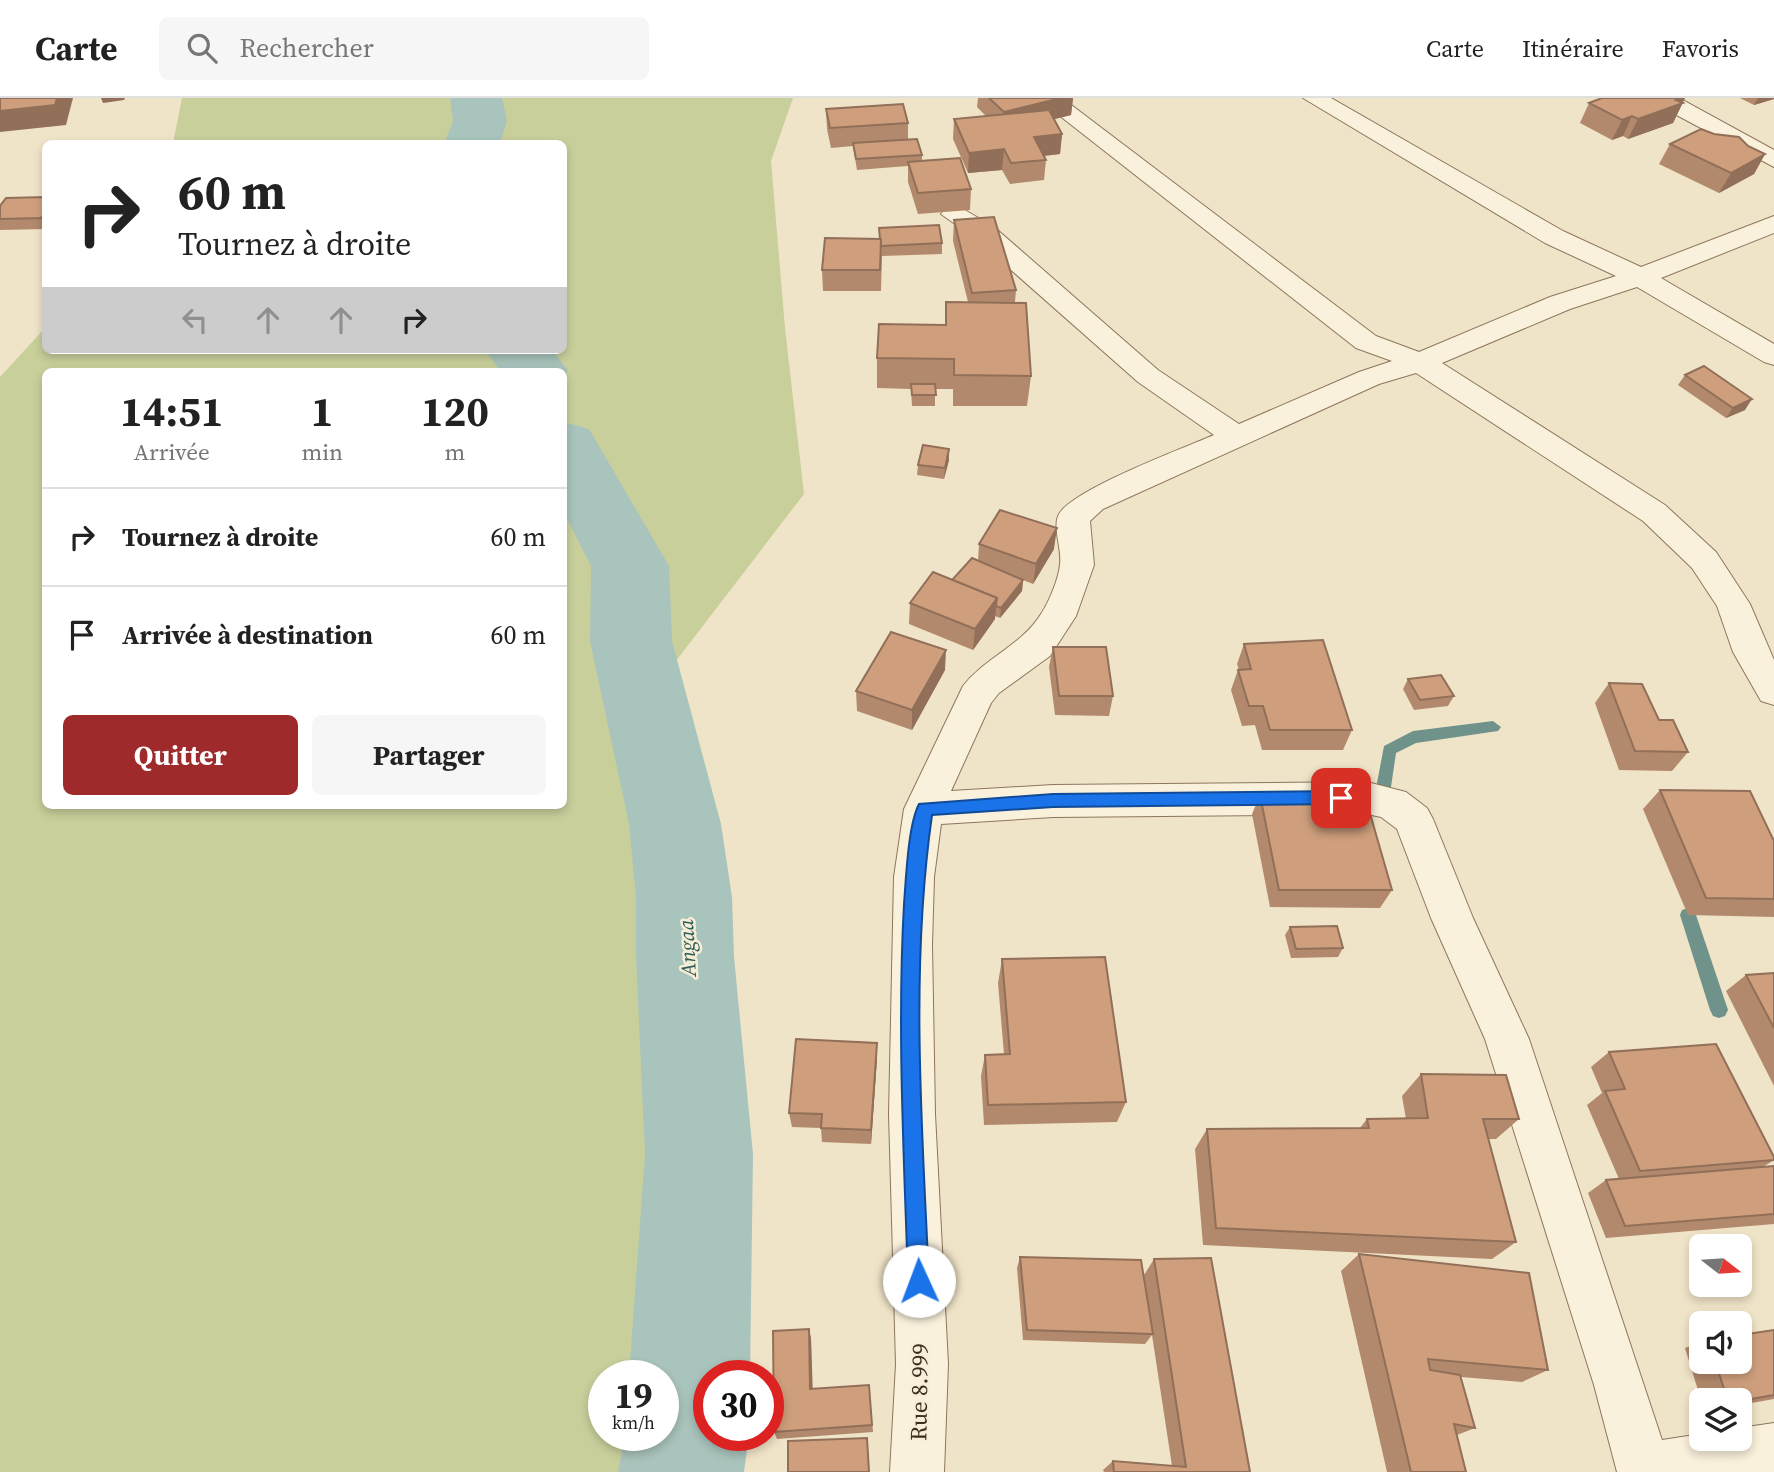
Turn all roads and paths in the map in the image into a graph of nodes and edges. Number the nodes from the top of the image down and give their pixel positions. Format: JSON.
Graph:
{"nodes":[{"id":1,"x":1048,"y":98,"type":"edge"},
{"id":2,"x":1314,"y":98,"type":"edge"},
{"id":3,"x":1662,"y":98,"type":"edge"},
{"id":4,"x":1774,"y":160,"type":"edge"},
{"id":5,"x":954,"y":214,"type":"edge"},
{"id":6,"x":1774,"y":224,"type":"edge"},
{"id":7,"x":1640,"y":277,"type":"junction"},
{"id":8,"x":1774,"y":356,"type":"edge"},
{"id":9,"x":1420,"y":362,"type":"junction"},
{"id":10,"x":1237,"y":437,"type":"junction"},
{"id":11,"x":1774,"y":691,"type":"edge"},
{"id":12,"x":924,"y":809,"type":"junction"},
{"id":13,"x":1774,"y":1450,"type":"edge"},
{"id":14,"x":1644,"y":1471,"type":"edge"},
{"id":15,"x":917,"y":1472,"type":"edge"}],
"edges":[{"from":1,"to":9,"type":"street"},
{"from":2,"to":7,"type":"street"},
{"from":3,"to":4,"type":"street"},
{"from":5,"to":10,"type":"street"},
{"from":6,"to":7,"type":"street"},
{"from":7,"to":8,"type":"street"},
{"from":7,"to":9,"type":"street"},
{"from":9,"to":10,"type":"street"},
{"from":9,"to":11,"type":"street"},
{"from":10,"to":12,"type":"street","name":"Rue 8.999"},
{"from":12,"to":14,"type":"street"},
{"from":12,"to":15,"type":"street","name":"Rue 8.999"},
{"from":13,"to":14,"type":"street"}]}
